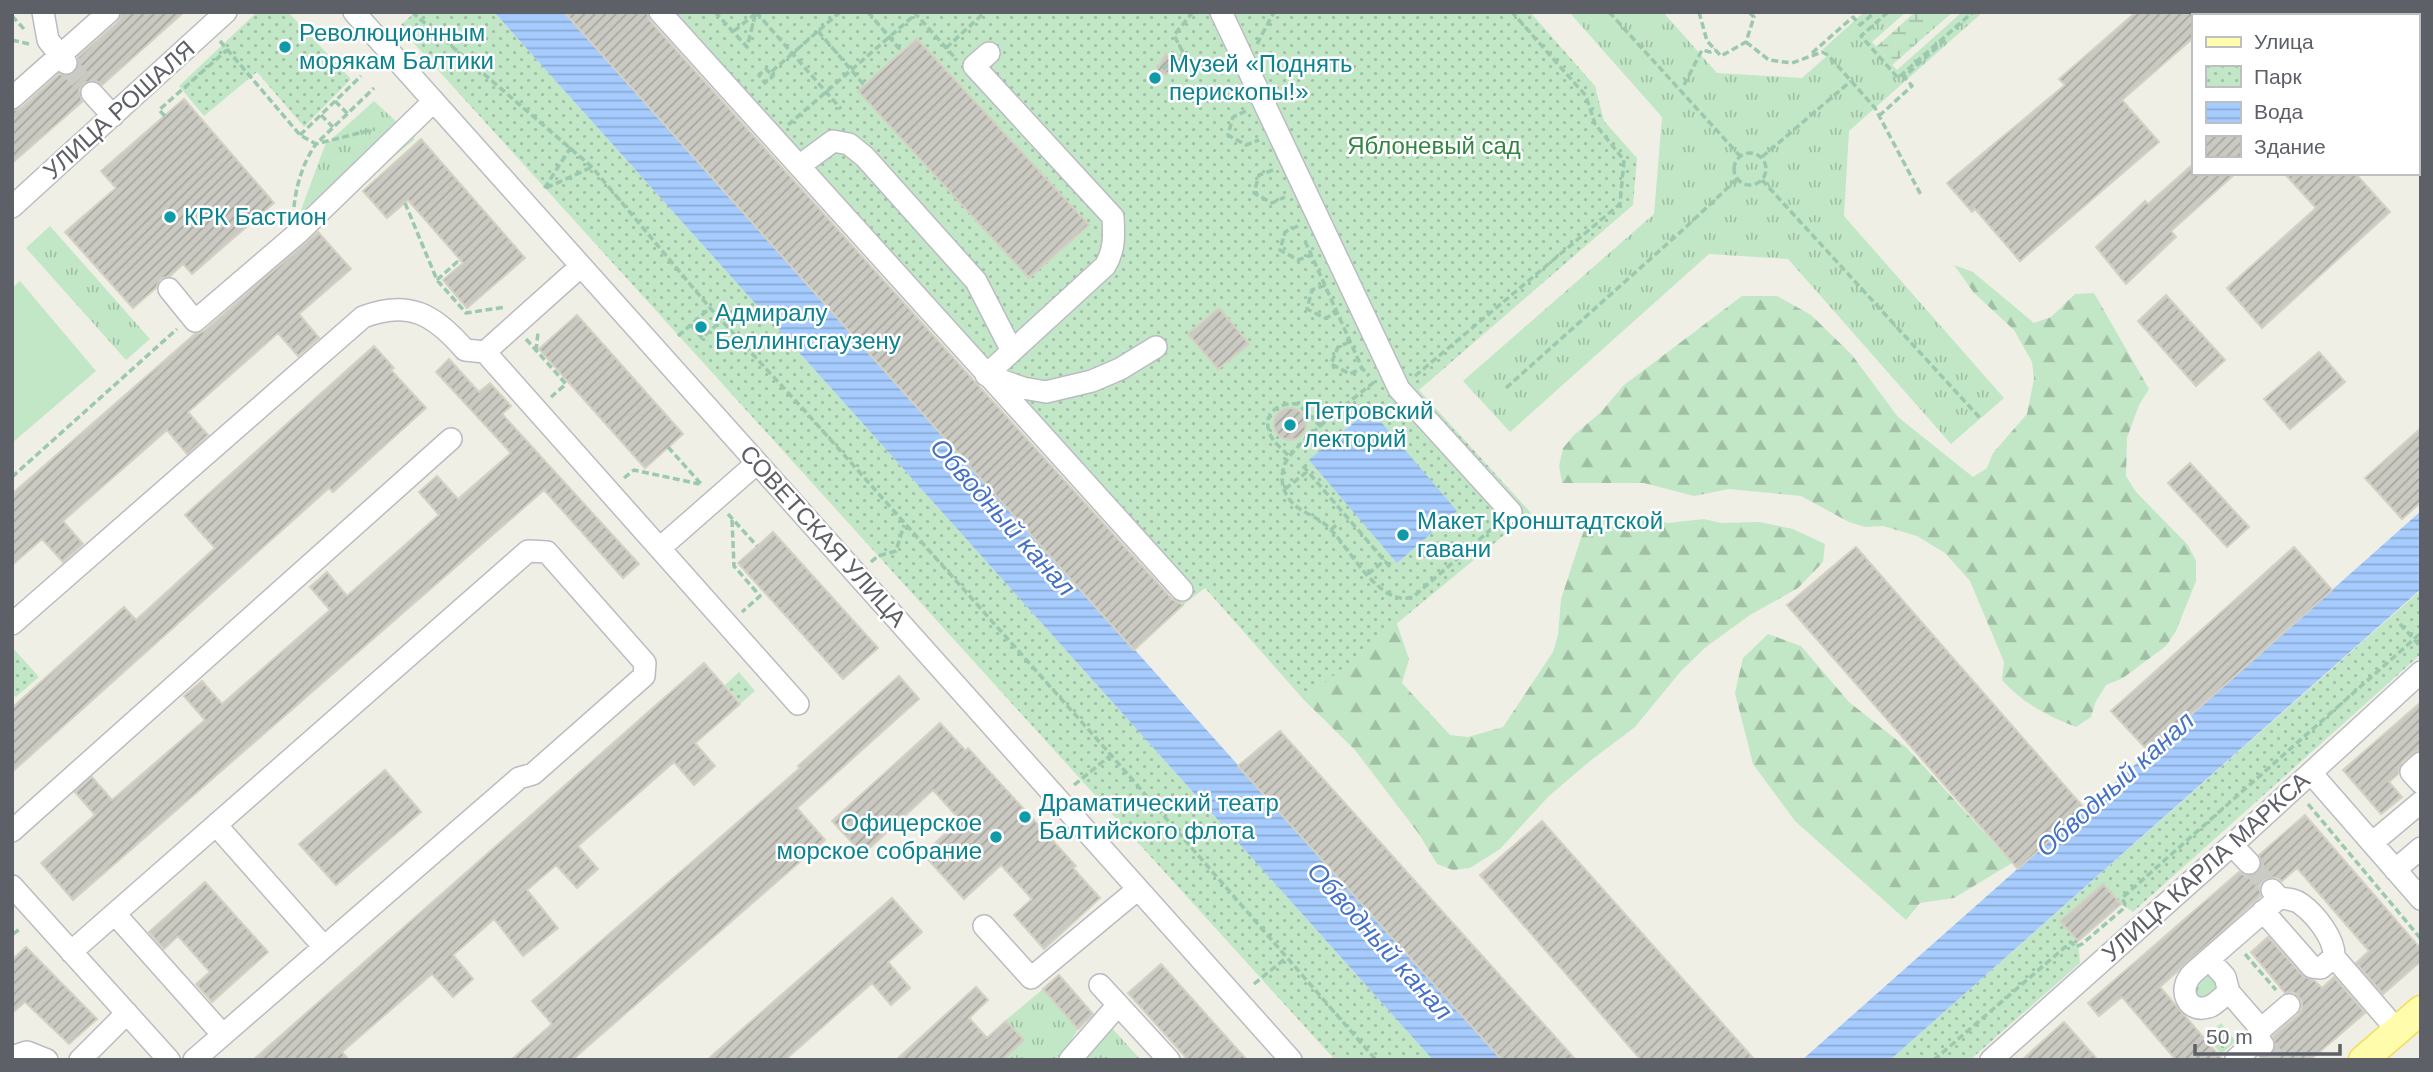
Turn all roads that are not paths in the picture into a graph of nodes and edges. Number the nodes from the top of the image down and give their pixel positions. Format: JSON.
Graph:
{"nodes":[{"id":1,"x":43,"y":12,"type":"edge"},
{"id":2,"x":108,"y":12,"type":"edge"},
{"id":3,"x":226,"y":12,"type":"edge"},
{"id":4,"x":354,"y":12,"type":"edge"},
{"id":5,"x":660,"y":12,"type":"edge"},
{"id":6,"x":1221,"y":12,"type":"edge"},
{"id":7,"x":62,"y":59,"type":"junction"},
{"id":8,"x":982,"y":60,"type":"road end"},
{"id":9,"x":92,"y":93,"type":"tunnel mouth"},
{"id":10,"x":12,"y":97,"type":"edge"},
{"id":11,"x":434,"y":101,"type":"junction"},
{"id":12,"x":113,"y":116,"type":"junction"},
{"id":13,"x":799,"y":166,"type":"junction"},
{"id":14,"x":12,"y":207,"type":"edge"},
{"id":15,"x":581,"y":266,"type":"junction"},
{"id":16,"x":169,"y":289,"type":"dead end"},
{"id":17,"x":1156,"y":347,"type":"dead end"},
{"id":18,"x":1013,"y":351,"type":"junction"},
{"id":19,"x":485,"y":352,"type":"junction"},
{"id":20,"x":986,"y":375,"type":"junction"},
{"id":21,"x":452,"y":439,"type":"dead end"},
{"id":22,"x":757,"y":463,"type":"junction"},
{"id":23,"x":1507,"y":516,"type":"road end"},
{"id":24,"x":660,"y":548,"type":"junction"},
{"id":25,"x":1182,"y":590,"type":"dead end"},
{"id":26,"x":12,"y":624,"type":"edge"},
{"id":27,"x":2421,"y":672,"type":"edge"},
{"id":28,"x":798,"y":704,"type":"dead end"},
{"id":29,"x":2421,"y":763,"type":"edge"},
{"id":30,"x":2311,"y":773,"type":"junction"},
{"id":31,"x":2421,"y":783,"type":"edge"},
{"id":32,"x":2421,"y":802,"type":"edge"},
{"id":33,"x":216,"y":825,"type":"junction"},
{"id":34,"x":12,"y":831,"type":"edge"},
{"id":35,"x":2372,"y":843,"type":"junction"},
{"id":36,"x":2232,"y":845,"type":"junction"},
{"id":37,"x":2421,"y":848,"type":"edge"},
{"id":38,"x":2249,"y":863,"type":"tunnel mouth"},
{"id":39,"x":2395,"y":870,"type":"junction"},
{"id":40,"x":12,"y":886,"type":"edge"},
{"id":41,"x":1138,"y":889,"type":"junction"},
{"id":42,"x":2421,"y":899,"type":"edge"},
{"id":43,"x":2271,"y":900,"type":"junction"},
{"id":44,"x":114,"y":914,"type":"junction"},
{"id":45,"x":984,"y":926,"type":"dead end"},
{"id":46,"x":324,"y":947,"type":"junction"},
{"id":47,"x":71,"y":952,"type":"junction"},
{"id":48,"x":2334,"y":957,"type":"junction"},
{"id":49,"x":2209,"y":959,"type":"junction"},
{"id":50,"x":1100,"y":985,"type":"dead end"},
{"id":51,"x":2229,"y":992,"type":"junction"},
{"id":52,"x":1118,"y":1005,"type":"junction"},
{"id":53,"x":2289,"y":1005,"type":"road end"},
{"id":54,"x":2421,"y":1010,"type":"edge"},
{"id":55,"x":127,"y":1013,"type":"junction"},
{"id":56,"x":2409,"y":1032,"type":"edge"},
{"id":57,"x":223,"y":1035,"type":"junction"},
{"id":58,"x":2261,"y":1038,"type":"junction"},
{"id":59,"x":12,"y":1057,"type":"edge"},
{"id":60,"x":2236,"y":1059,"type":"edge"},
{"id":61,"x":47,"y":1060,"type":"edge"},
{"id":62,"x":80,"y":1060,"type":"edge"},
{"id":63,"x":169,"y":1060,"type":"edge"},
{"id":64,"x":194,"y":1060,"type":"edge"},
{"id":65,"x":1070,"y":1060,"type":"edge"},
{"id":66,"x":1169,"y":1060,"type":"edge"},
{"id":67,"x":1291,"y":1060,"type":"edge"},
{"id":68,"x":1991,"y":1060,"type":"edge"},
{"id":69,"x":2364,"y":1060,"type":"edge"},
{"id":70,"x":2390,"y":1060,"type":"edge"}],
"edges":[{"from":1,"to":7,"type":"street"},
{"from":2,"to":7,"type":"street"},
{"from":3,"to":12,"type":"street","name":"УЛИЦА РОШАЛЯ"},
{"from":4,"to":11,"type":"street","name":"СОВЕТСКАЯ УЛИЦА"},
{"from":5,"to":13,"type":"street"},
{"from":6,"to":23,"type":"street"},
{"from":7,"to":10,"type":"street"},
{"from":8,"to":18,"type":"street"},
{"from":9,"to":12,"type":"street"},
{"from":11,"to":15,"type":"street","name":"СОВЕТСКАЯ УЛИЦА"},
{"from":11,"to":16,"type":"street"},
{"from":12,"to":14,"type":"street","name":"УЛИЦА РОШАЛЯ"},
{"from":13,"to":18,"type":"street"},
{"from":13,"to":20,"type":"street"},
{"from":15,"to":19,"type":"street"},
{"from":15,"to":22,"type":"street","name":"СОВЕТСКАЯ УЛИЦА"},
{"from":17,"to":20,"type":"street"},
{"from":18,"to":20,"type":"street"},
{"from":19,"to":24,"type":"street"},
{"from":19,"to":26,"type":"street"},
{"from":20,"to":25,"type":"street"},
{"from":21,"to":34,"type":"street"},
{"from":22,"to":24,"type":"street"},
{"from":22,"to":41,"type":"street","name":"СОВЕТСКАЯ УЛИЦА"},
{"from":24,"to":28,"type":"street"},
{"from":27,"to":30,"type":"street","name":"УЛИЦА КАРЛА МАРКСА"},
{"from":29,"to":31,"type":"street"},
{"from":30,"to":35,"type":"street"},
{"from":30,"to":36,"type":"street","name":"УЛИЦА КАРЛА МАРКСА"},
{"from":32,"to":35,"type":"street"},
{"from":33,"to":44,"type":"street"},
{"from":33,"to":46,"type":"street"},
{"from":33,"to":46,"type":"street"},
{"from":35,"to":39,"type":"street"},
{"from":36,"to":38,"type":"street"},
{"from":36,"to":68,"type":"street","name":"УЛИЦА КАРЛА МАРКСА"},
{"from":37,"to":39,"type":"street"},
{"from":39,"to":42,"type":"street"},
{"from":40,"to":47,"type":"street"},
{"from":41,"to":45,"type":"street"},
{"from":41,"to":67,"type":"street","name":"СОВЕТСКАЯ УЛИЦА"},
{"from":43,"to":48,"type":"street"},
{"from":43,"to":48,"type":"street"},
{"from":43,"to":49,"type":"street"},
{"from":44,"to":47,"type":"street"},
{"from":44,"to":57,"type":"street"},
{"from":46,"to":57,"type":"street"},
{"from":47,"to":55,"type":"street"},
{"from":48,"to":56,"type":"street"},
{"from":49,"to":51,"type":"street"},
{"from":49,"to":51,"type":"street"},
{"from":50,"to":52,"type":"street"},
{"from":51,"to":58,"type":"street"},
{"from":52,"to":65,"type":"street"},
{"from":52,"to":66,"type":"street"},
{"from":53,"to":58,"type":"street"},
{"from":54,"to":56,"type":"main road"},
{"from":55,"to":62,"type":"street"},
{"from":55,"to":63,"type":"street"},
{"from":56,"to":69,"type":"main road"},
{"from":56,"to":70,"type":"main road"},
{"from":57,"to":64,"type":"street"},
{"from":58,"to":60,"type":"street"},
{"from":59,"to":61,"type":"street"}]}
